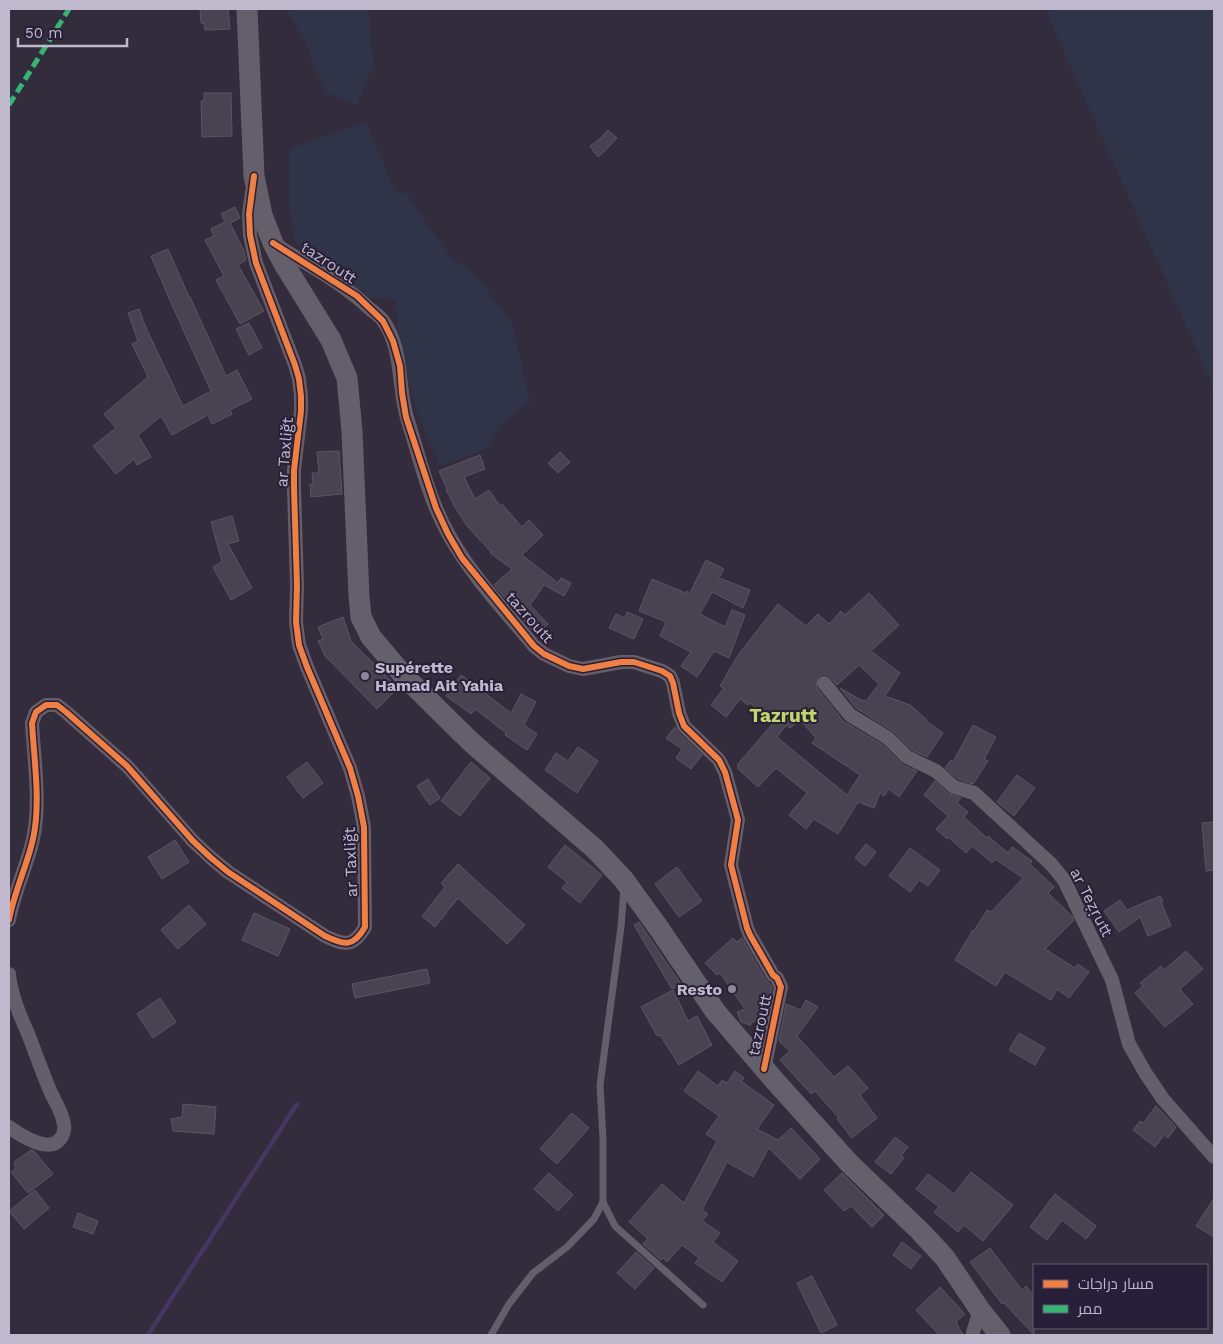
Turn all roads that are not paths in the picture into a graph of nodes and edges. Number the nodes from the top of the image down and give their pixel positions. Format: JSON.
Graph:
{"nodes":[{"id":1,"x":247,"y":9,"type":"edge"},
{"id":2,"x":254,"y":176,"type":"junction"},
{"id":3,"x":273,"y":243,"type":"junction"},
{"id":4,"x":824,"y":683,"type":"dead end"},
{"id":5,"x":624,"y":880,"type":"junction"},
{"id":6,"x":9,"y":920,"type":"edge"},
{"id":7,"x":9,"y":974,"type":"edge"},
{"id":8,"x":764,"y":1069,"type":"junction"},
{"id":9,"x":9,"y":1127,"type":"edge"},
{"id":10,"x":1214,"y":1157,"type":"edge"},
{"id":11,"x":603,"y":1202,"type":"junction"},
{"id":12,"x":703,"y":1305,"type":"dead end"},
{"id":13,"x":980,"y":1310,"type":"junction"},
{"id":14,"x":490,"y":1335,"type":"edge"},
{"id":15,"x":973,"y":1335,"type":"edge"},
{"id":16,"x":1000,"y":1335,"type":"edge"}],
"edges":[{"from":1,"to":2,"type":"main road"},
{"from":2,"to":3,"type":"main road"},
{"from":2,"to":6,"type":"street","name":"ar Taxliǧt"},
{"from":3,"to":5,"type":"main road"},
{"from":3,"to":8,"type":"street","name":"tazroutt"},
{"from":4,"to":10,"type":"street","name":"ar Teẓṛutt"},
{"from":5,"to":8,"type":"main road"},
{"from":5,"to":11,"type":"lane"},
{"from":7,"to":9,"type":"street"},
{"from":8,"to":13,"type":"main road"},
{"from":11,"to":12,"type":"lane"},
{"from":11,"to":14,"type":"lane"},
{"from":13,"to":15,"type":"street"},
{"from":13,"to":16,"type":"main road"}]}
